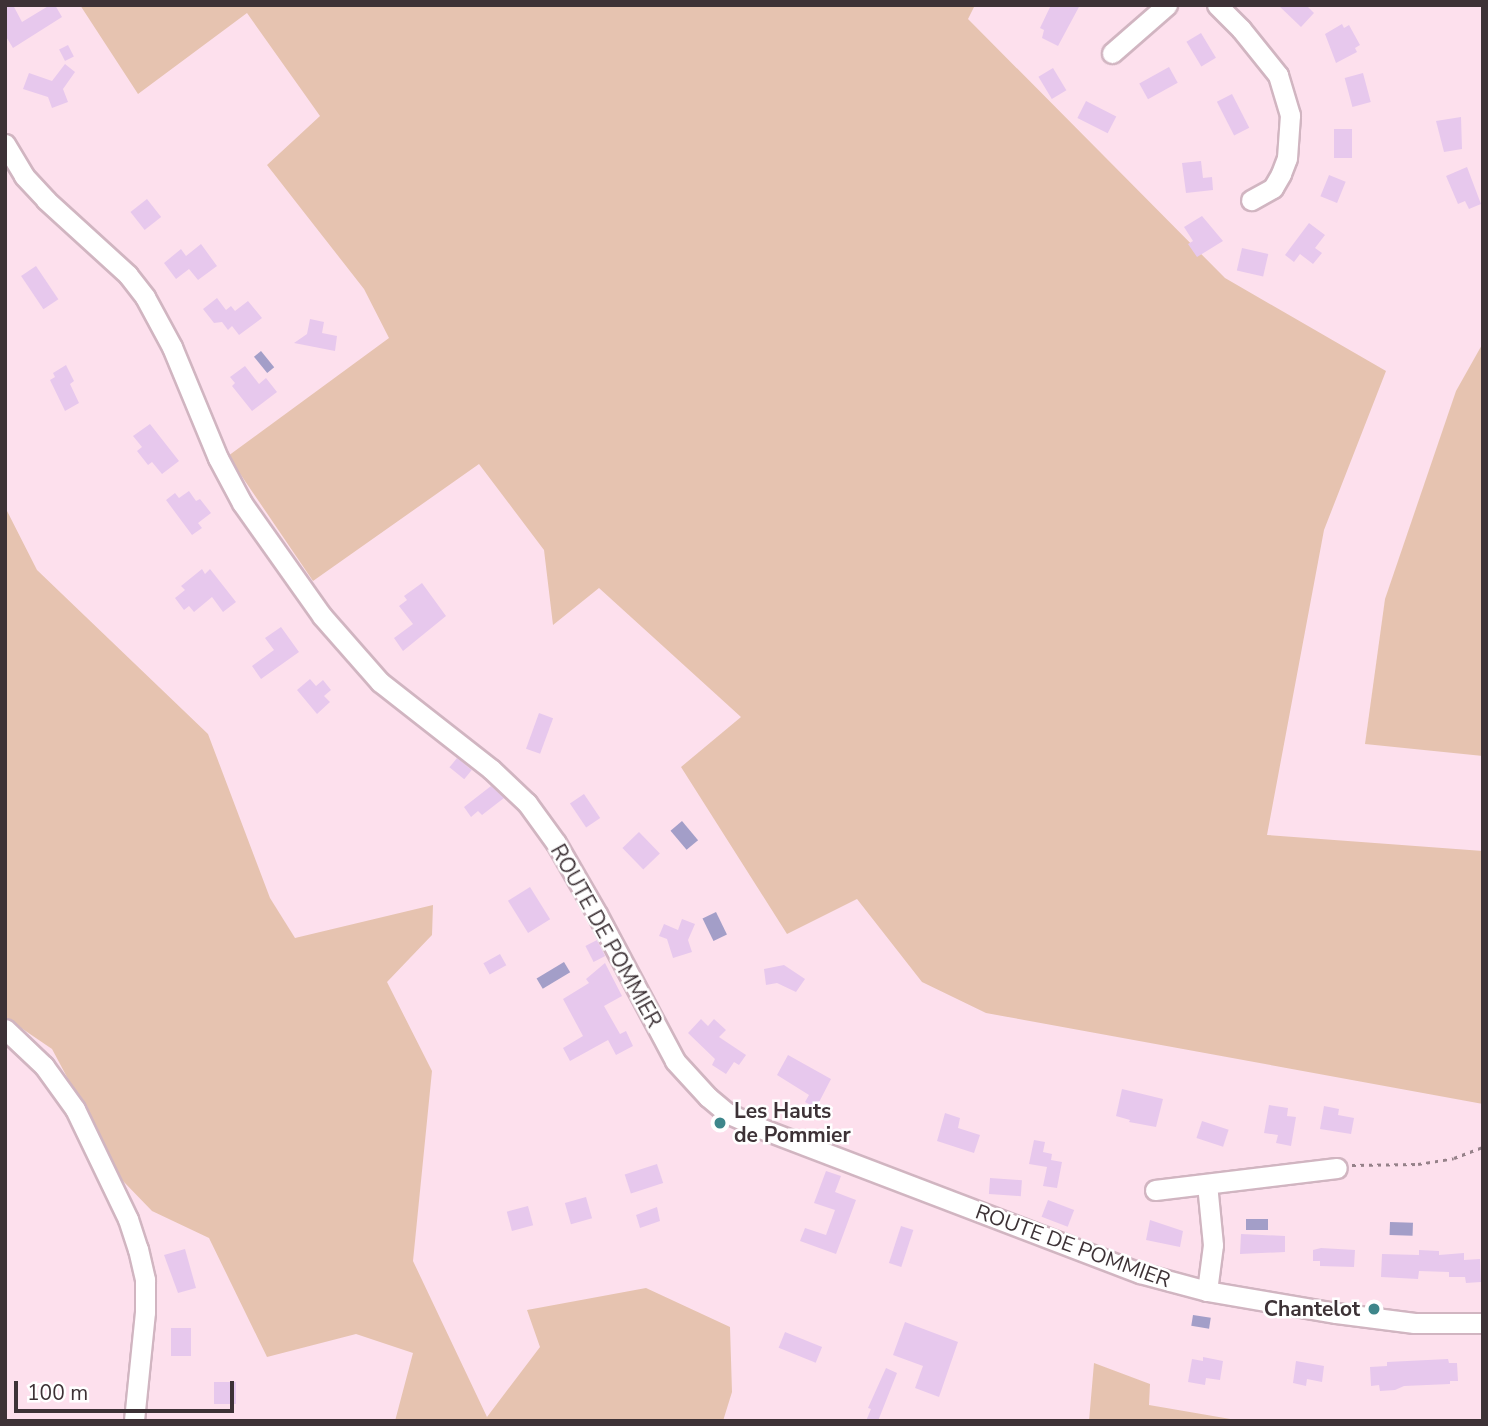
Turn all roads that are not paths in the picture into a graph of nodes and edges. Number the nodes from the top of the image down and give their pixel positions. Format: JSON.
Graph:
{"nodes":[{"id":1,"x":1167,"y":5,"type":"edge"},
{"id":2,"x":1217,"y":5,"type":"edge"},
{"id":3,"x":1112,"y":53,"type":"dead end"},
{"id":4,"x":5,"y":144,"type":"edge"},
{"id":5,"x":1251,"y":200,"type":"dead end"},
{"id":6,"x":5,"y":1029,"type":"edge"},
{"id":7,"x":1337,"y":1168,"type":"road end"},
{"id":8,"x":1207,"y":1184,"type":"junction"},
{"id":9,"x":1155,"y":1190,"type":"dead end"},
{"id":10,"x":1207,"y":1292,"type":"junction"},
{"id":11,"x":1483,"y":1323,"type":"edge"},
{"id":12,"x":135,"y":1421,"type":"edge"}],
"edges":[{"from":1,"to":3,"type":"street"},
{"from":2,"to":5,"type":"street"},
{"from":4,"to":10,"type":"street","name":"ROUTE DE POMMIER"},
{"from":6,"to":12,"type":"street"},
{"from":7,"to":8,"type":"street"},
{"from":8,"to":9,"type":"street"},
{"from":8,"to":10,"type":"street"},
{"from":10,"to":11,"type":"street","name":"ROUTE DE POMMIER"}]}
